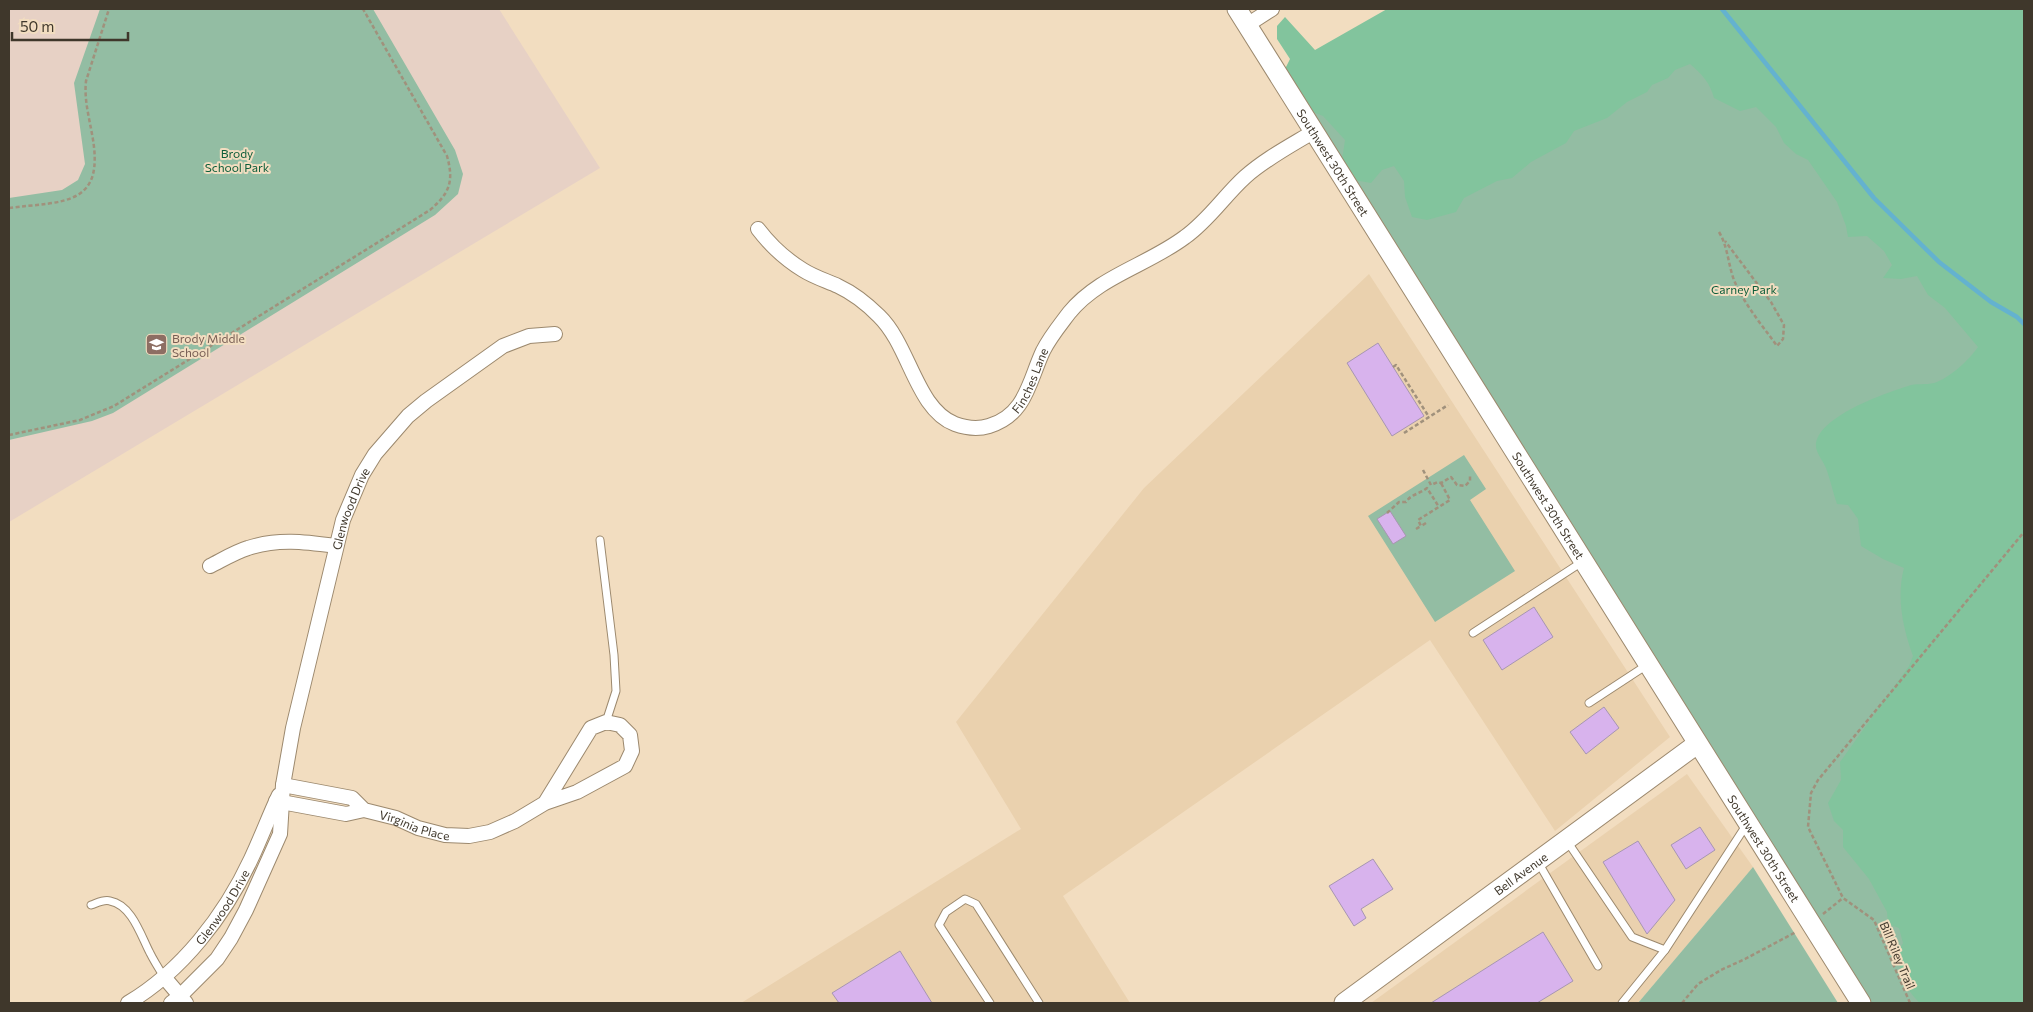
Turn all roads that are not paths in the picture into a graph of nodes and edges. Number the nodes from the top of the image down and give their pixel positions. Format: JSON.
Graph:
{"nodes":[{"id":1,"x":1237,"y":9,"type":"edge"},
{"id":2,"x":1272,"y":9,"type":"edge"},
{"id":3,"x":1247,"y":25,"type":"junction"},
{"id":4,"x":1313,"y":132,"type":"junction"},
{"id":5,"x":758,"y":229,"type":"dead end"},
{"id":6,"x":555,"y":334,"type":"dead end"},
{"id":7,"x":600,"y":540,"type":"dead end"},
{"id":8,"x":336,"y":546,"type":"junction"},
{"id":9,"x":1583,"y":562,"type":"junction"},
{"id":10,"x":210,"y":566,"type":"dead end"},
{"id":11,"x":1473,"y":634,"type":"dead end"},
{"id":12,"x":1647,"y":665,"type":"junction"},
{"id":13,"x":1589,"y":703,"type":"dead end"},
{"id":14,"x":606,"y":722,"type":"junction"},
{"id":15,"x":1697,"y":744,"type":"junction"},
{"id":16,"x":283,"y":785,"type":"junction"},
{"id":17,"x":279,"y":801,"type":"junction"},
{"id":18,"x":544,"y":803,"type":"junction"},
{"id":19,"x":364,"y":810,"type":"junction"},
{"id":20,"x":1747,"y":823,"type":"junction"},
{"id":21,"x":1566,"y":840,"type":"junction"},
{"id":22,"x":1538,"y":861,"type":"junction"},
{"id":23,"x":91,"y":905,"type":"dead end"},
{"id":24,"x":1664,"y":950,"type":"junction"},
{"id":25,"x":1598,"y":966,"type":"dead end"},
{"id":26,"x":164,"y":977,"type":"junction"},
{"id":27,"x":179,"y":1001,"type":"edge"},
{"id":28,"x":128,"y":1003,"type":"edge"},
{"id":29,"x":990,"y":1003,"type":"edge"},
{"id":30,"x":1039,"y":1003,"type":"edge"},
{"id":31,"x":1344,"y":1003,"type":"edge"},
{"id":32,"x":1622,"y":1003,"type":"edge"},
{"id":33,"x":1861,"y":1003,"type":"edge"}],
"edges":[{"from":1,"to":3,"type":"street","name":"Southwest 30th Street"},
{"from":2,"to":3,"type":"street"},
{"from":3,"to":4,"type":"street","name":"Southwest 30th Street"},
{"from":4,"to":5,"type":"street","name":"Finches Lane"},
{"from":4,"to":9,"type":"street","name":"Southwest 30th Street"},
{"from":6,"to":8,"type":"street","name":"Glenwood Drive"},
{"from":7,"to":14,"type":"lane"},
{"from":8,"to":10,"type":"street"},
{"from":8,"to":16,"type":"street","name":"Glenwood Drive"},
{"from":9,"to":11,"type":"lane"},
{"from":9,"to":12,"type":"street","name":"Southwest 30th Street"},
{"from":12,"to":13,"type":"lane"},
{"from":12,"to":15,"type":"street","name":"Southwest 30th Street"},
{"from":14,"to":18,"type":"street","name":"Virginia Place"},
{"from":14,"to":18,"type":"street","name":"Virginia Place"},
{"from":15,"to":20,"type":"street","name":"Southwest 30th Street"},
{"from":15,"to":21,"type":"street","name":"Bell Avenue"},
{"from":16,"to":17,"type":"street","name":"Glenwood Drive"},
{"from":16,"to":19,"type":"street","name":"Virginia Place"},
{"from":17,"to":19,"type":"street"},
{"from":17,"to":26,"type":"street","name":"Glenwood Drive"},
{"from":17,"to":27,"type":"street","name":"Glenwood Drive"},
{"from":18,"to":19,"type":"street","name":"Virginia Place"},
{"from":20,"to":24,"type":"lane"},
{"from":20,"to":33,"type":"street","name":"Southwest 30th Street"},
{"from":21,"to":22,"type":"street","name":"Bell Avenue"},
{"from":21,"to":24,"type":"lane"},
{"from":22,"to":25,"type":"lane"},
{"from":22,"to":31,"type":"street","name":"Bell Avenue"},
{"from":23,"to":26,"type":"lane"},
{"from":24,"to":32,"type":"lane"},
{"from":26,"to":27,"type":"street"},
{"from":26,"to":28,"type":"street","name":"Glenwood Drive"},
{"from":29,"to":30,"type":"lane"}]}
